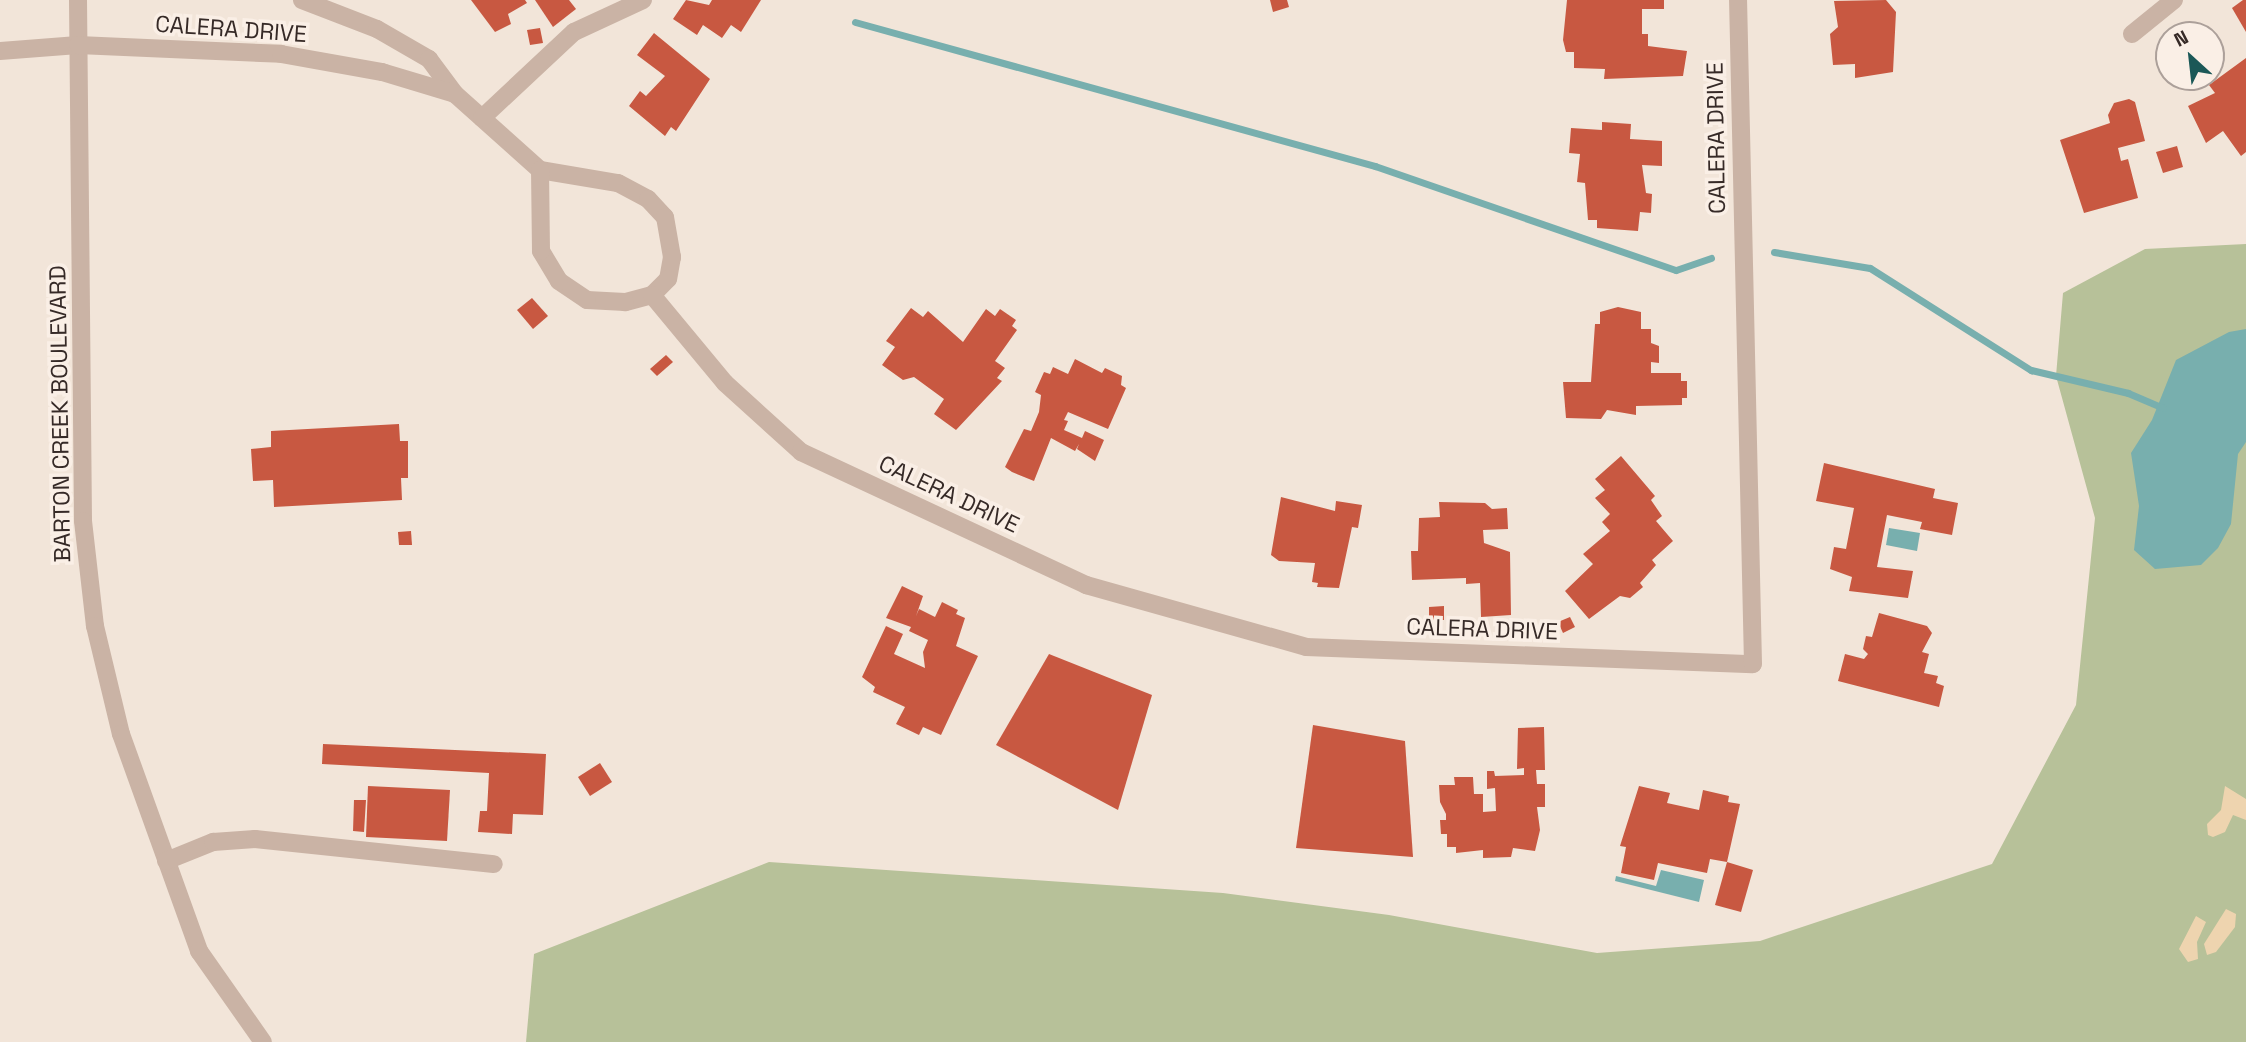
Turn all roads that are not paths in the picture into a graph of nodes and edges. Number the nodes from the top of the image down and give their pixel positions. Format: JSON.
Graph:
{"nodes":[{"id":1,"x":78,"y":0,"type":"edge"},
{"id":2,"x":302,"y":0,"type":"edge"},
{"id":3,"x":643,"y":0,"type":"edge"},
{"id":4,"x":1738,"y":0,"type":"edge"},
{"id":5,"x":2174,"y":0,"type":"edge"},
{"id":6,"x":2132,"y":34,"type":"dead end"},
{"id":7,"x":78,"y":45,"type":"junction"},
{"id":8,"x":0,"y":51,"type":"edge"},
{"id":9,"x":455,"y":94,"type":"junction"},
{"id":10,"x":482,"y":118,"type":"junction"},
{"id":11,"x":540,"y":170,"type":"junction"},
{"id":12,"x":652,"y":295,"type":"junction"},
{"id":13,"x":166,"y":861,"type":"junction"},
{"id":14,"x":494,"y":864,"type":"dead end"},
{"id":15,"x":263,"y":1042,"type":"edge"}],
"edges":[{"from":1,"to":7,"type":"street","name":"BARTON CREEK BOULEVARD"},
{"from":2,"to":9,"type":"street","name":"CALERA DRIVE"},
{"from":3,"to":10,"type":"street"},
{"from":4,"to":12,"type":"street","name":"CALERA DRIVE"},
{"from":5,"to":6,"type":"street"},
{"from":7,"to":8,"type":"street","name":"CALERA DRIVE"},
{"from":7,"to":9,"type":"street","name":"CALERA DRIVE"},
{"from":7,"to":13,"type":"street","name":"BARTON CREEK BOULEVARD"},
{"from":9,"to":10,"type":"street","name":"CALERA DRIVE"},
{"from":10,"to":11,"type":"street","name":"CALERA DRIVE"},
{"from":11,"to":12,"type":"street"},
{"from":11,"to":12,"type":"street"},
{"from":13,"to":14,"type":"street"},
{"from":13,"to":15,"type":"street","name":"BARTON CREEK BOULEVARD"}]}
